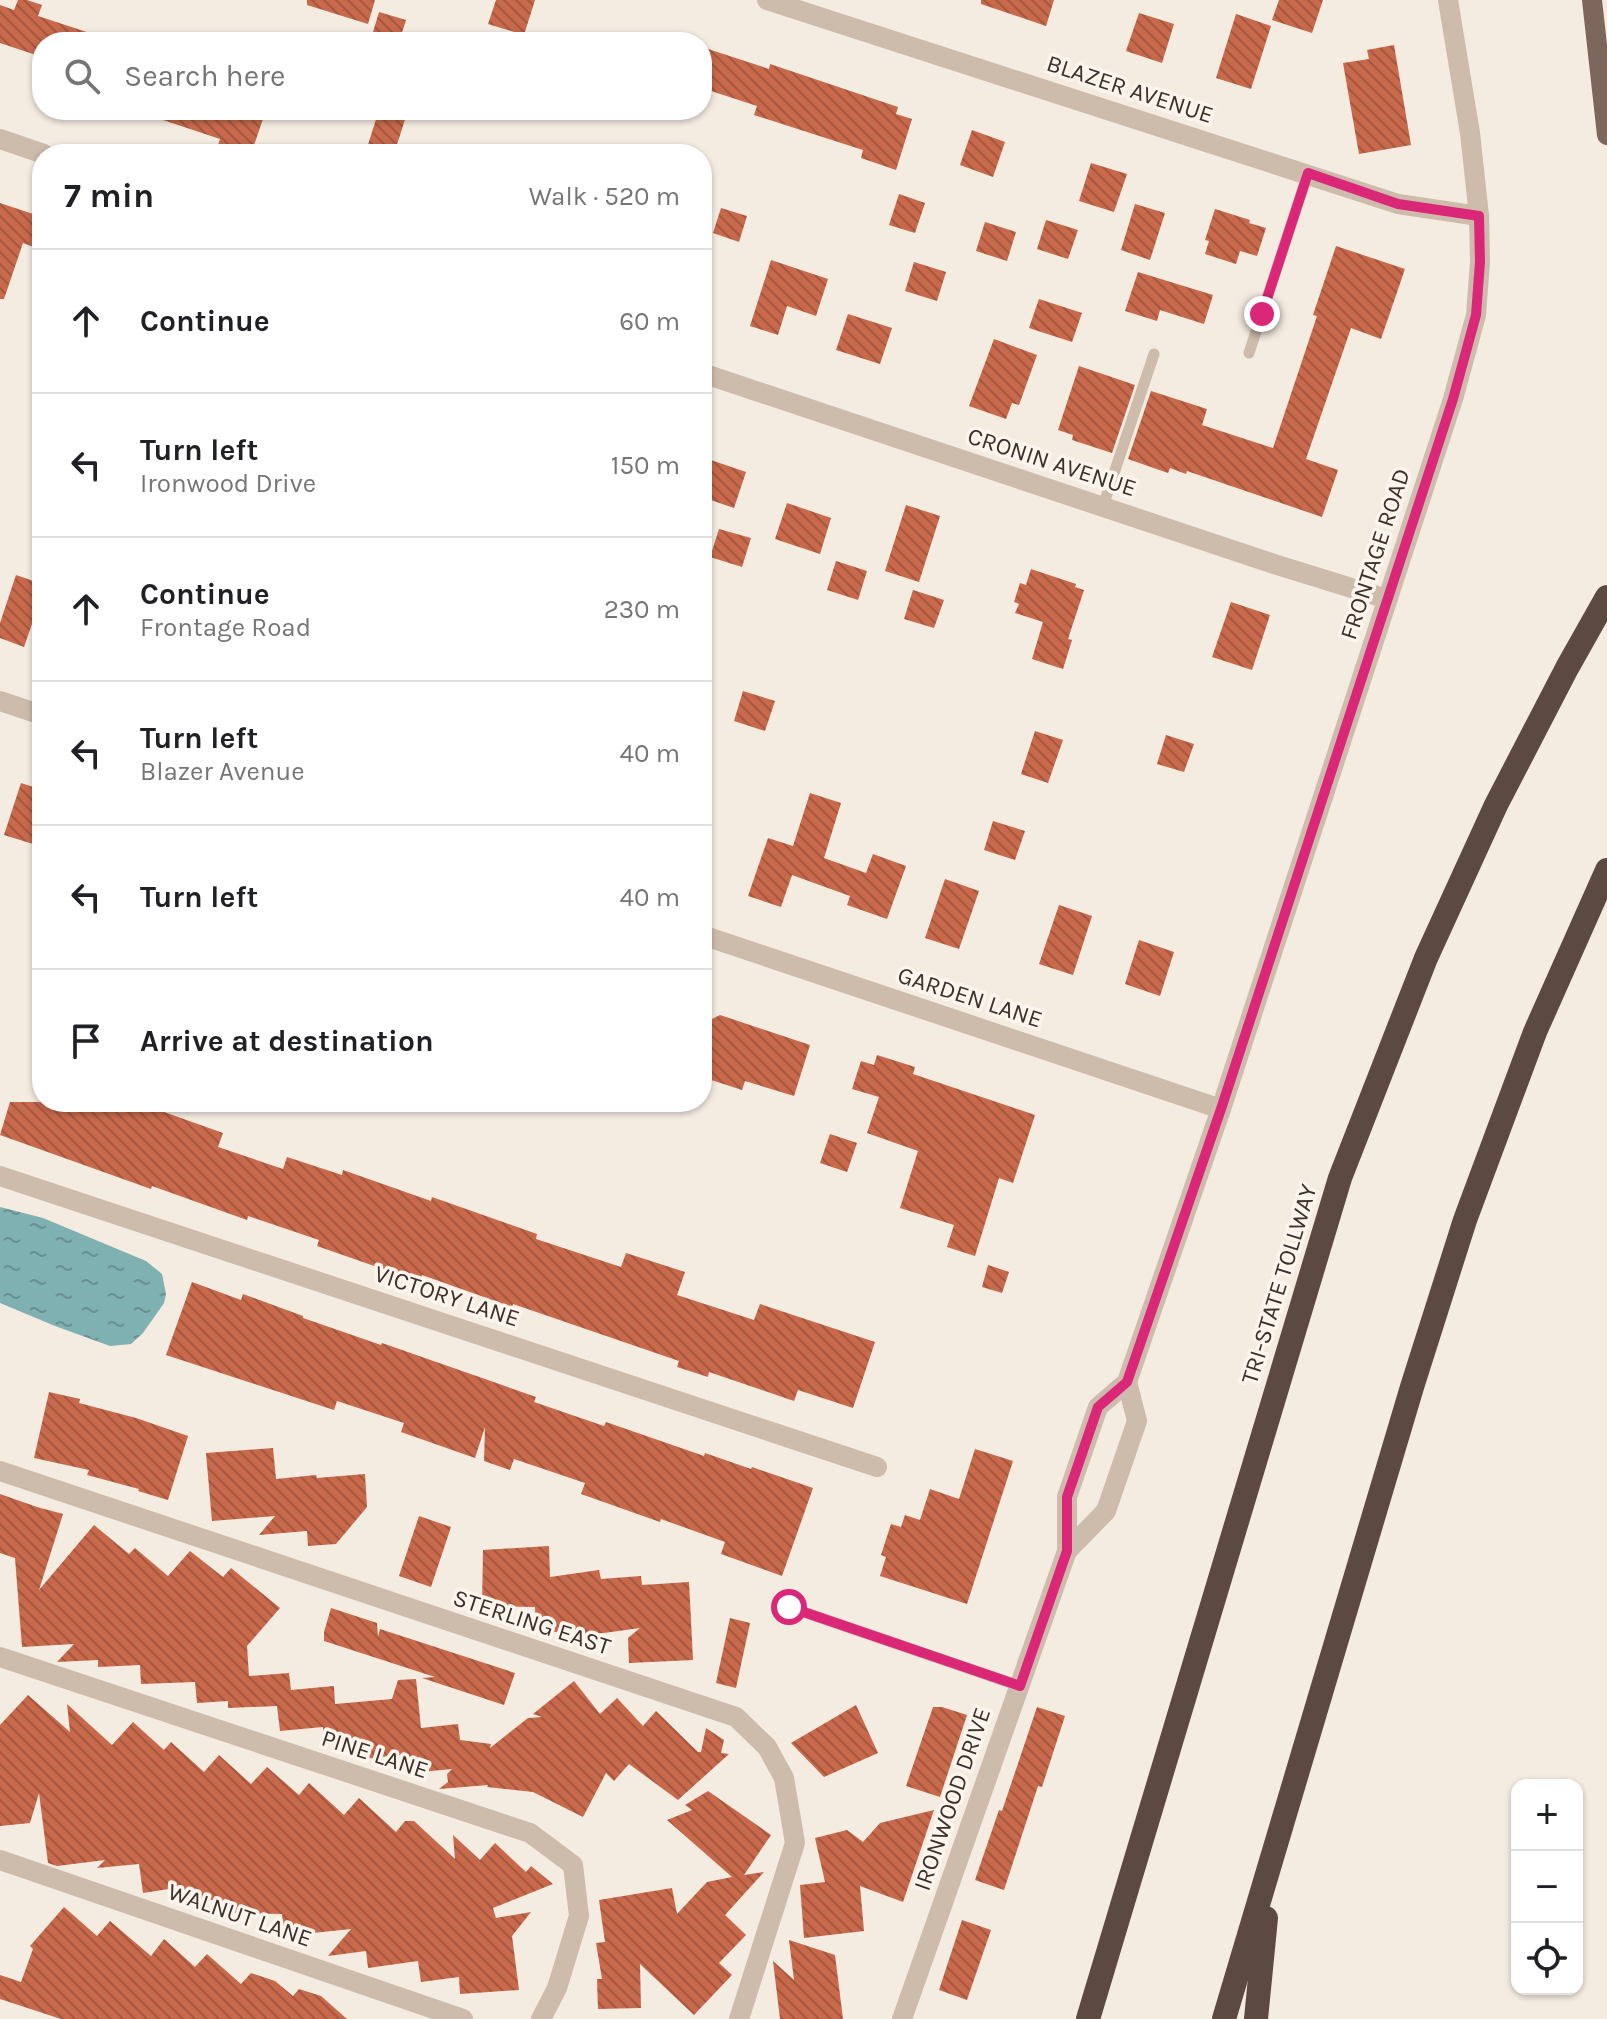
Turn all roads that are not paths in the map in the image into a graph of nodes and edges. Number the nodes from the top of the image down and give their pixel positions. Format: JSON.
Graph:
{"nodes":[{"id":1,"x":767,"y":0,"type":"edge"},
{"id":2,"x":1448,"y":0,"type":"edge"},
{"id":3,"x":1592,"y":0,"type":"edge"},
{"id":4,"x":1607,"y":135,"type":"edge"},
{"id":5,"x":0,"y":139,"type":"edge"},
{"id":6,"x":32,"y":150,"type":"edge"},
{"id":7,"x":1308,"y":173,"type":"junction"},
{"id":8,"x":1479,"y":216,"type":"junction"},
{"id":9,"x":1249,"y":353,"type":"dead end"},
{"id":10,"x":1154,"y":354,"type":"dead end"},
{"id":11,"x":712,"y":376,"type":"edge"},
{"id":12,"x":1103,"y":506,"type":"junction"},
{"id":13,"x":1607,"y":597,"type":"edge"},
{"id":14,"x":1387,"y":599,"type":"junction"},
{"id":15,"x":0,"y":701,"type":"edge"},
{"id":16,"x":32,"y":712,"type":"edge"},
{"id":17,"x":1607,"y":870,"type":"edge"},
{"id":18,"x":712,"y":938,"type":"edge"},
{"id":19,"x":1221,"y":1109,"type":"junction"},
{"id":20,"x":0,"y":1176,"type":"edge"},
{"id":21,"x":1127,"y":1382,"type":"junction"},
{"id":22,"x":877,"y":1467,"type":"dead end"},
{"id":23,"x":0,"y":1471,"type":"edge"},
{"id":24,"x":1067,"y":1551,"type":"junction"},
{"id":25,"x":789,"y":1607,"type":"dead end"},
{"id":26,"x":0,"y":1657,"type":"edge"},
{"id":27,"x":1020,"y":1686,"type":"junction"},
{"id":28,"x":0,"y":1860,"type":"edge"},
{"id":29,"x":1271,"y":1862,"type":"junction"},
{"id":30,"x":463,"y":2019,"type":"edge"},
{"id":31,"x":541,"y":2019,"type":"edge"},
{"id":32,"x":739,"y":2019,"type":"edge"},
{"id":33,"x":902,"y":2019,"type":"edge"},
{"id":34,"x":1088,"y":2019,"type":"edge"},
{"id":35,"x":1224,"y":2019,"type":"edge"},
{"id":36,"x":1256,"y":2019,"type":"edge"}],
"edges":[{"from":1,"to":7,"type":"street","name":"BLAZER AVENUE"},
{"from":2,"to":8,"type":"street","name":"FRONTAGE ROAD"},
{"from":3,"to":4,"type":"main road"},
{"from":5,"to":6,"type":"street"},
{"from":7,"to":8,"type":"street","name":"BLAZER AVENUE"},
{"from":7,"to":9,"type":"lane"},
{"from":8,"to":14,"type":"street","name":"FRONTAGE ROAD"},
{"from":10,"to":12,"type":"lane"},
{"from":11,"to":12,"type":"street","name":"CRONIN AVENUE"},
{"from":12,"to":14,"type":"street","name":"CRONIN AVENUE"},
{"from":13,"to":34,"type":"highway","name":"TRI-STATE TOLLWAY"},
{"from":14,"to":19,"type":"street","name":"FRONTAGE ROAD"},
{"from":15,"to":16,"type":"street"},
{"from":17,"to":29,"type":"highway"},
{"from":18,"to":19,"type":"street","name":"GARDEN LANE"},
{"from":19,"to":21,"type":"street","name":"IRONWOOD DRIVE"},
{"from":20,"to":22,"type":"street","name":"VICTORY LANE"},
{"from":21,"to":24,"type":"street","name":"IRONWOOD DRIVE"},
{"from":21,"to":24,"type":"street","name":"IRONWOOD DRIVE"},
{"from":23,"to":32,"type":"street","name":"STERLING EAST"},
{"from":24,"to":27,"type":"street","name":"IRONWOOD DRIVE"},
{"from":25,"to":27,"type":"lane"},
{"from":26,"to":31,"type":"street","name":"PINE LANE"},
{"from":27,"to":33,"type":"street","name":"IRONWOOD DRIVE"},
{"from":28,"to":30,"type":"street","name":"WALNUT LANE"},
{"from":29,"to":35,"type":"highway"},
{"from":29,"to":36,"type":"highway"}]}
